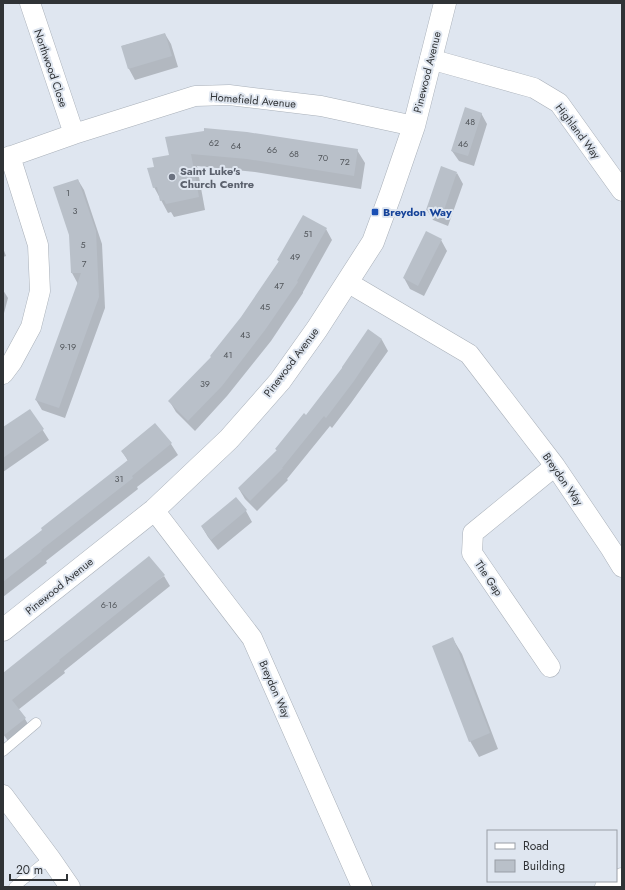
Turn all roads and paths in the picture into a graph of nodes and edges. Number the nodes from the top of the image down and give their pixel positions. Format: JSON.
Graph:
{"nodes":[{"id":1,"x":30,"y":3,"type":"edge"},
{"id":2,"x":445,"y":3,"type":"edge"},
{"id":3,"x":430,"y":59,"type":"junction"},
{"id":4,"x":414,"y":126,"type":"junction"},
{"id":5,"x":74,"y":134,"type":"junction"},
{"id":6,"x":6,"y":157,"type":"edge"},
{"id":7,"x":622,"y":191,"type":"edge"},
{"id":8,"x":347,"y":282,"type":"junction"},
{"id":9,"x":3,"y":374,"type":"edge"},
{"id":10,"x":555,"y":466,"type":"junction"},
{"id":11,"x":154,"y":510,"type":"junction"},
{"id":12,"x":622,"y":567,"type":"edge"},
{"id":13,"x":3,"y":630,"type":"edge"},
{"id":14,"x":550,"y":667,"type":"dead end"},
{"id":15,"x":36,"y":723,"type":"dead end"},
{"id":16,"x":3,"y":751,"type":"edge"},
{"id":17,"x":5,"y":802,"type":"edge"},
{"id":18,"x":50,"y":858,"type":"junction"},
{"id":19,"x":614,"y":882,"type":"edge"},
{"id":20,"x":14,"y":887,"type":"edge"},
{"id":21,"x":70,"y":887,"type":"edge"},
{"id":22,"x":362,"y":887,"type":"edge"},
{"id":23,"x":605,"y":887,"type":"edge"}],
"edges":[{"from":1,"to":5,"type":"street","name":"Northwood Close"},
{"from":2,"to":3,"type":"street","name":"Pinewood Avenue"},
{"from":3,"to":4,"type":"street","name":"Pinewood Avenue"},
{"from":3,"to":7,"type":"street","name":"Highland Way"},
{"from":4,"to":5,"type":"street","name":"Homefield Avenue"},
{"from":4,"to":8,"type":"street","name":"Pinewood Avenue"},
{"from":5,"to":6,"type":"street","name":"Homefield Avenue"},
{"from":6,"to":9,"type":"street"},
{"from":8,"to":10,"type":"street","name":"Breydon Way"},
{"from":8,"to":11,"type":"street","name":"Pinewood Avenue"},
{"from":10,"to":12,"type":"street","name":"Breydon Way"},
{"from":10,"to":14,"type":"street","name":"The Gap"},
{"from":11,"to":13,"type":"street","name":"Pinewood Avenue"},
{"from":11,"to":22,"type":"street","name":"Breydon Way"},
{"from":15,"to":16,"type":"lane"},
{"from":17,"to":18,"type":"street"},
{"from":18,"to":20,"type":"lane"},
{"from":18,"to":21,"type":"street"},
{"from":19,"to":23,"type":"street"}]}
